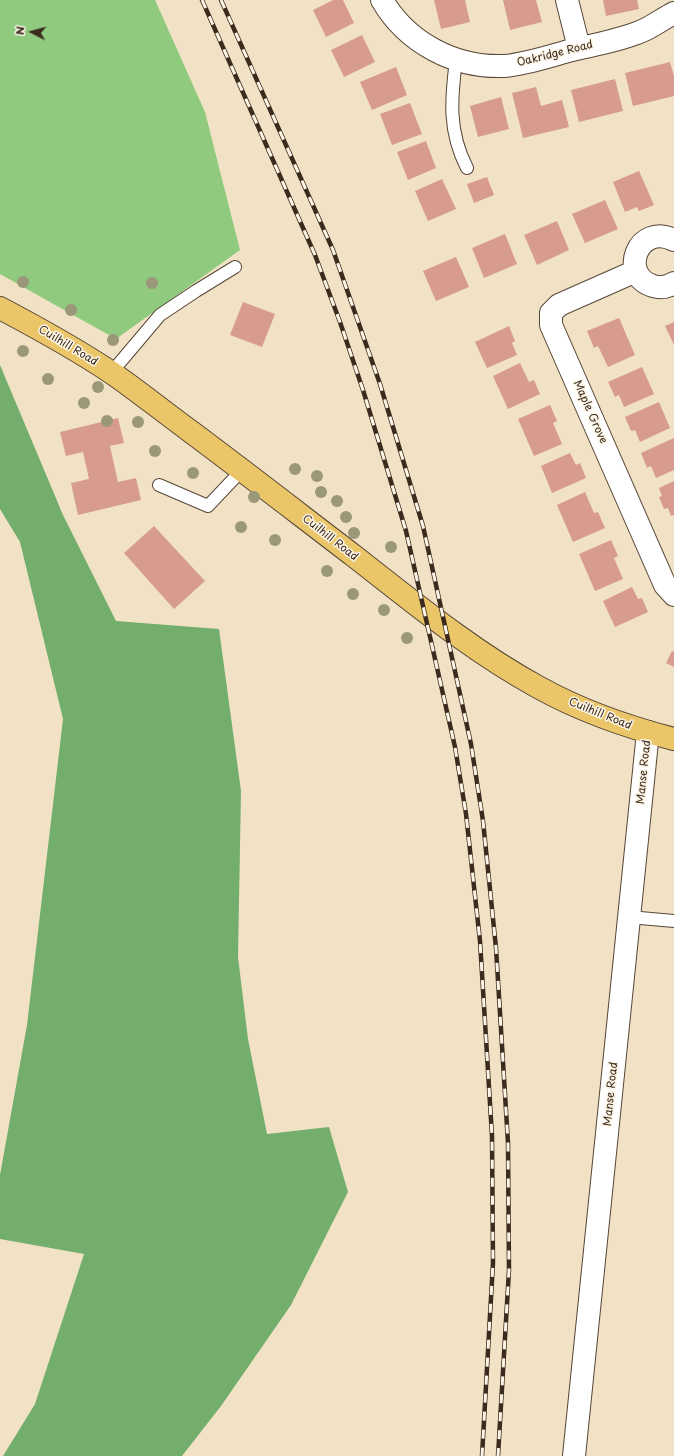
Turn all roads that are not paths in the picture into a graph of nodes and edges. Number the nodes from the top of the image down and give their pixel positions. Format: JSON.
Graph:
{"nodes":[{"id":1,"x":382,"y":0,"type":"edge"},
{"id":2,"x":567,"y":0,"type":"edge"},
{"id":3,"x":674,"y":13,"type":"edge"},
{"id":4,"x":580,"y":48,"type":"junction"},
{"id":5,"x":456,"y":60,"type":"junction"},
{"id":6,"x":467,"y":168,"type":"dead end"},
{"id":7,"x":674,"y":240,"type":"edge"},
{"id":8,"x":235,"y":268,"type":"dead end"},
{"id":9,"x":636,"y":271,"type":"junction"},
{"id":10,"x":674,"y":283,"type":"edge"},
{"id":11,"x":0,"y":308,"type":"edge"},
{"id":12,"x":111,"y":373,"type":"junction"},
{"id":13,"x":242,"y":470,"type":"junction"},
{"id":14,"x":159,"y":485,"type":"dead end"},
{"id":15,"x":674,"y":595,"type":"edge"},
{"id":16,"x":648,"y":732,"type":"junction"},
{"id":17,"x":674,"y":739,"type":"edge"},
{"id":18,"x":629,"y":917,"type":"junction"},
{"id":19,"x":674,"y":921,"type":"edge"},
{"id":20,"x":574,"y":1456,"type":"edge"}],
"edges":[{"from":1,"to":5,"type":"street","name":"Oakridge Road"},
{"from":2,"to":4,"type":"street"},
{"from":3,"to":4,"type":"street","name":"Oakridge Road"},
{"from":4,"to":5,"type":"street","name":"Oakridge Road"},
{"from":5,"to":6,"type":"lane"},
{"from":7,"to":9,"type":"street"},
{"from":8,"to":12,"type":"lane"},
{"from":9,"to":10,"type":"street"},
{"from":9,"to":15,"type":"street","name":"Maple Grove"},
{"from":11,"to":12,"type":"main road","name":"Cuilhill Road"},
{"from":12,"to":13,"type":"main road","name":"Cuilhill Road"},
{"from":13,"to":14,"type":"lane"},
{"from":13,"to":16,"type":"main road","name":"Cuilhill Road"},
{"from":16,"to":17,"type":"main road","name":"Cuilhill Road"},
{"from":16,"to":18,"type":"street","name":"Manse Road"},
{"from":18,"to":19,"type":"lane"},
{"from":18,"to":20,"type":"street","name":"Manse Road"}]}
